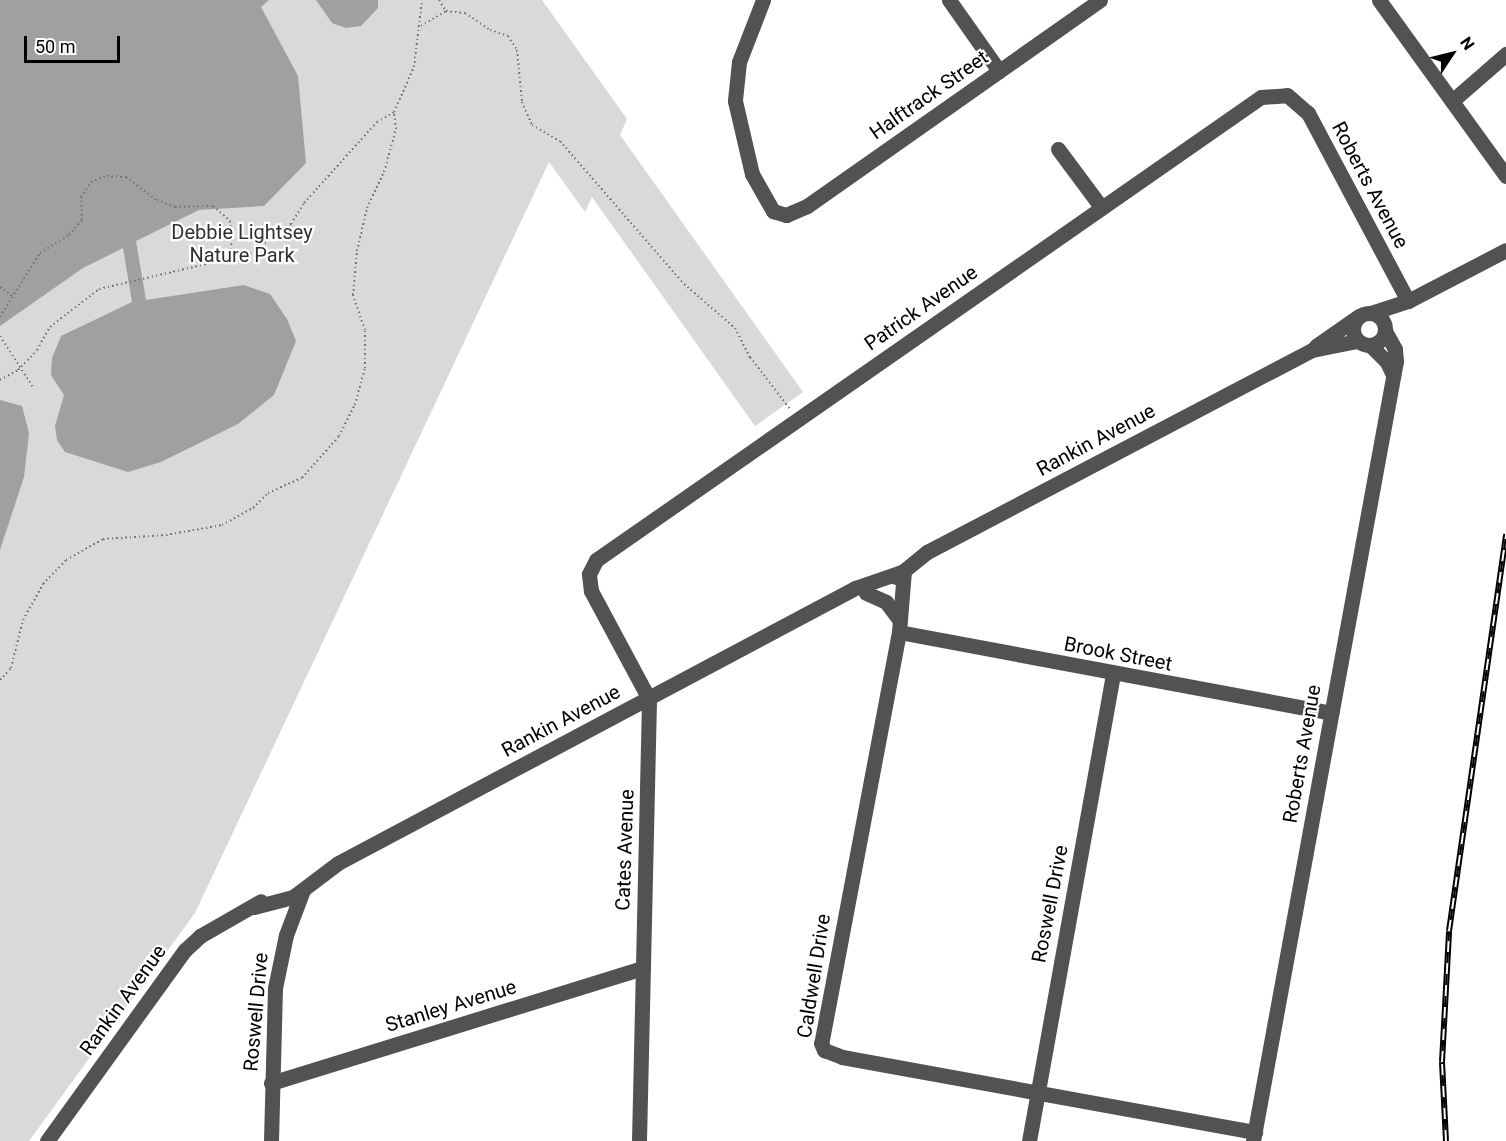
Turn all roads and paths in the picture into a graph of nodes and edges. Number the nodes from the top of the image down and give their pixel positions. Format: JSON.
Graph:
{"nodes":[{"id":1,"x":422,"y":0,"type":"edge"},
{"id":2,"x":439,"y":0,"type":"edge"},
{"id":3,"x":763,"y":0,"type":"edge"},
{"id":4,"x":949,"y":0,"type":"edge"},
{"id":5,"x":1100,"y":0,"type":"edge"},
{"id":6,"x":1379,"y":0,"type":"edge"},
{"id":7,"x":446,"y":11,"type":"junction"},
{"id":8,"x":421,"y":26,"type":"junction"},
{"id":9,"x":1506,"y":54,"type":"edge"},
{"id":10,"x":999,"y":71,"type":"junction"},
{"id":11,"x":1287,"y":95,"type":"joint"},
{"id":12,"x":1452,"y":101,"type":"junction"},
{"id":13,"x":394,"y":112,"type":"junction"},
{"id":14,"x":1058,"y":149,"type":"dead end"},
{"id":15,"x":1506,"y":176,"type":"edge"},
{"id":16,"x":1101,"y":207,"type":"junction"},
{"id":17,"x":1506,"y":250,"type":"edge"},
{"id":18,"x":232,"y":259,"type":"junction"},
{"id":19,"x":0,"y":287,"type":"edge"},
{"id":20,"x":13,"y":296,"type":"junction"},
{"id":21,"x":1408,"y":301,"type":"junction"},
{"id":22,"x":1365,"y":314,"type":"junction"},
{"id":23,"x":0,"y":317,"type":"edge"},
{"id":24,"x":1385,"y":329,"type":"junction"},
{"id":25,"x":0,"y":336,"type":"edge"},
{"id":26,"x":1364,"y":343,"type":"junction"},
{"id":27,"x":1312,"y":350,"type":"junction"},
{"id":28,"x":20,"y":367,"type":"junction"},
{"id":29,"x":1393,"y":375,"type":"junction"},
{"id":30,"x":0,"y":380,"type":"edge"},
{"id":31,"x":33,"y":387,"type":"dead end"},
{"id":32,"x":799,"y":420,"type":"junction"},
{"id":33,"x":903,"y":571,"type":"junction"},
{"id":34,"x":590,"y":574,"type":"joint"},
{"id":35,"x":866,"y":593,"type":"junction"},
{"id":36,"x":844,"y":596,"type":"junction"},
{"id":37,"x":898,"y":625,"type":"junction"},
{"id":38,"x":1113,"y":675,"type":"junction"},
{"id":39,"x":0,"y":680,"type":"edge"},
{"id":40,"x":649,"y":699,"type":"junction"},
{"id":41,"x":1331,"y":714,"type":"junction"},
{"id":42,"x":303,"y":890,"type":"junction"},
{"id":43,"x":643,"y":968,"type":"junction"},
{"id":44,"x":271,"y":1083,"type":"junction"},
{"id":45,"x":1036,"y":1092,"type":"junction"},
{"id":46,"x":1254,"y":1137,"type":"edge"},
{"id":47,"x":47,"y":1141,"type":"edge"},
{"id":48,"x":271,"y":1141,"type":"edge"},
{"id":49,"x":639,"y":1141,"type":"edge"},
{"id":50,"x":1029,"y":1141,"type":"edge"}],
"edges":[{"from":1,"to":8,"type":"path"},
{"from":2,"to":7,"type":"path"},
{"from":3,"to":10,"type":"street","name":"Halftrack Street"},
{"from":4,"to":10,"type":"street"},
{"from":5,"to":10,"type":"street","name":"Halftrack Street"},
{"from":6,"to":12,"type":"street"},
{"from":7,"to":8,"type":"path"},
{"from":7,"to":32,"type":"path"},
{"from":8,"to":13,"type":"path"},
{"from":9,"to":12,"type":"street"},
{"from":11,"to":16,"type":"street","name":"Patrick Avenue"},
{"from":11,"to":21,"type":"street","name":"Roberts Avenue"},
{"from":12,"to":15,"type":"street"},
{"from":13,"to":18,"type":"path"},
{"from":13,"to":39,"type":"path"},
{"from":14,"to":16,"type":"street"},
{"from":16,"to":32,"type":"street","name":"Patrick Avenue"},
{"from":17,"to":21,"type":"street","name":"Rankin Avenue"},
{"from":18,"to":20,"type":"path"},
{"from":18,"to":28,"type":"path"},
{"from":19,"to":20,"type":"path"},
{"from":20,"to":23,"type":"path"},
{"from":21,"to":22,"type":"street","name":"Rankin Avenue"},
{"from":21,"to":24,"type":"street","name":"Rankin Avenue"},
{"from":22,"to":24,"type":"street"},
{"from":22,"to":26,"type":"street"},
{"from":22,"to":27,"type":"street","name":"Rankin Avenue"},
{"from":24,"to":26,"type":"street"},
{"from":24,"to":29,"type":"street","name":"Roberts Avenue"},
{"from":25,"to":28,"type":"path"},
{"from":26,"to":27,"type":"street","name":"Rankin Avenue"},
{"from":26,"to":29,"type":"street"},
{"from":27,"to":33,"type":"street","name":"Rankin Avenue"},
{"from":28,"to":30,"type":"path"},
{"from":28,"to":31,"type":"path"},
{"from":29,"to":41,"type":"street","name":"Roberts Avenue"},
{"from":32,"to":34,"type":"street","name":"Patrick Avenue"},
{"from":33,"to":35,"type":"street","name":"Rankin Avenue"},
{"from":33,"to":36,"type":"street","name":"Rankin Avenue"},
{"from":33,"to":37,"type":"street","name":"Caldwell Drive"},
{"from":34,"to":40,"type":"street","name":"Cates Avenue"},
{"from":35,"to":36,"type":"street","name":"Rankin Avenue"},
{"from":35,"to":37,"type":"street"},
{"from":36,"to":40,"type":"street","name":"Rankin Avenue"},
{"from":37,"to":38,"type":"street","name":"Brook Street"},
{"from":37,"to":45,"type":"street","name":"Caldwell Drive"},
{"from":38,"to":41,"type":"street","name":"Brook Street"},
{"from":38,"to":45,"type":"street","name":"Roswell Drive"},
{"from":40,"to":42,"type":"street","name":"Rankin Avenue"},
{"from":40,"to":43,"type":"street","name":"Cates Avenue"},
{"from":41,"to":46,"type":"street","name":"Roberts Avenue"},
{"from":42,"to":44,"type":"street","name":"Roswell Drive"},
{"from":42,"to":47,"type":"street","name":"Rankin Avenue"},
{"from":43,"to":44,"type":"street","name":"Stanley Avenue"},
{"from":43,"to":49,"type":"street","name":"Cates Avenue"},
{"from":44,"to":48,"type":"street","name":"Roswell Drive"},
{"from":45,"to":46,"type":"street","name":"Caldwell Drive"},
{"from":45,"to":50,"type":"street","name":"Roswell Drive"}]}
